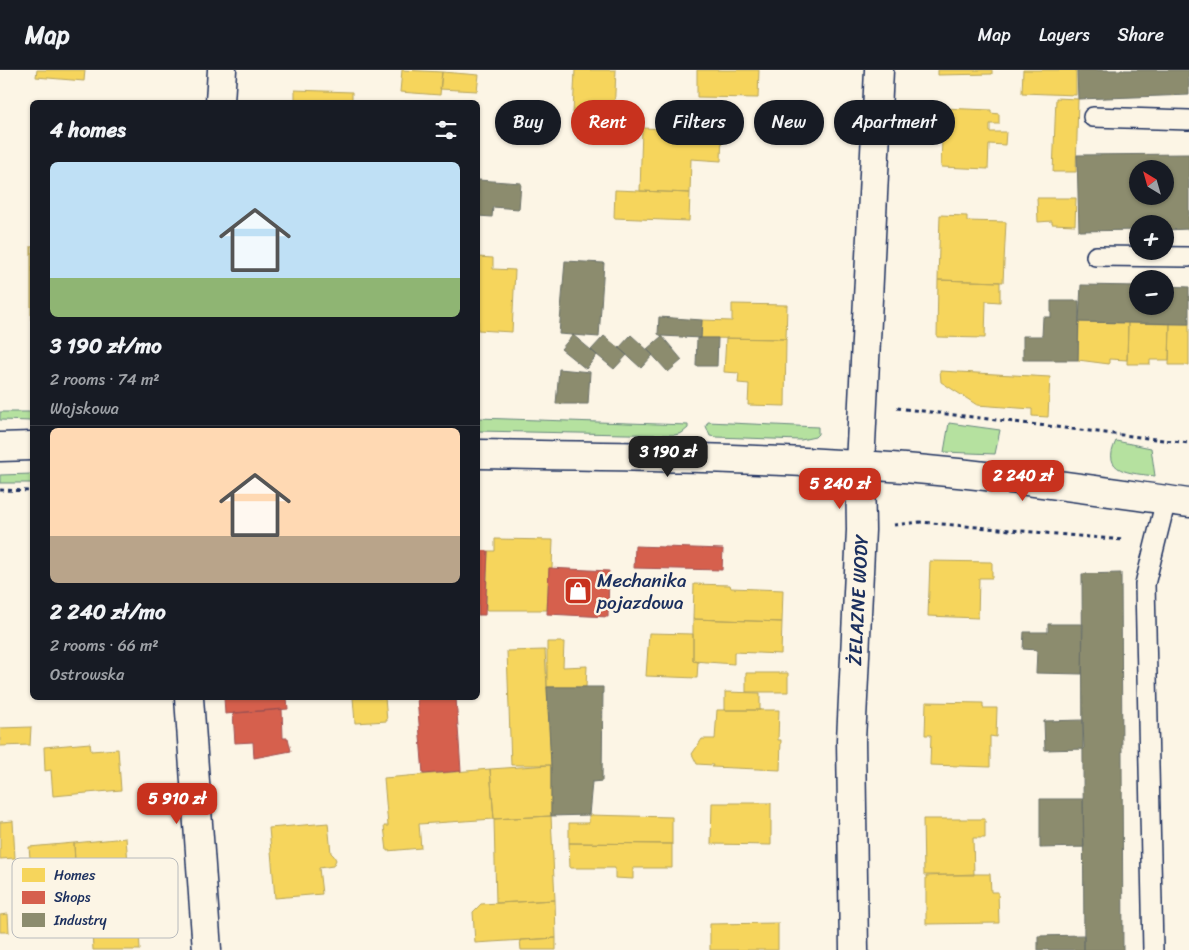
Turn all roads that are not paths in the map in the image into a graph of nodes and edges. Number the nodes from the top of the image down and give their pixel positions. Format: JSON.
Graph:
{"nodes":[{"id":1,"x":222,"y":70,"type":"edge"},
{"id":2,"x":878,"y":70,"type":"edge"},
{"id":3,"x":220,"y":100,"type":"edge"},
{"id":4,"x":1093,"y":117,"type":"dead end"},
{"id":5,"x":1189,"y":120,"type":"edge"},
{"id":6,"x":1096,"y":256,"type":"dead end"},
{"id":7,"x":1189,"y":257,"type":"edge"},
{"id":8,"x":0,"y":446,"type":"edge"},
{"id":9,"x":30,"y":446,"type":"edge"},
{"id":10,"x":480,"y":454,"type":"edge"},
{"id":11,"x":860,"y":465,"type":"junction"},
{"id":12,"x":1177,"y":502,"type":"edge"},
{"id":13,"x":189,"y":700,"type":"edge"},
{"id":14,"x":208,"y":950,"type":"edge"},
{"id":15,"x":854,"y":950,"type":"edge"},
{"id":16,"x":1154,"y":950,"type":"edge"}],
"edges":[{"from":1,"to":3,"type":"street"},
{"from":2,"to":11,"type":"street","name":"ŻELAZNE WODY"},
{"from":4,"to":5,"type":"lane"},
{"from":6,"to":7,"type":"lane"},
{"from":8,"to":9,"type":"street"},
{"from":10,"to":11,"type":"street"},
{"from":11,"to":12,"type":"street"},
{"from":11,"to":15,"type":"street","name":"ŻELAZNE WODY"},
{"from":12,"to":16,"type":"lane"},
{"from":13,"to":14,"type":"street"}]}
